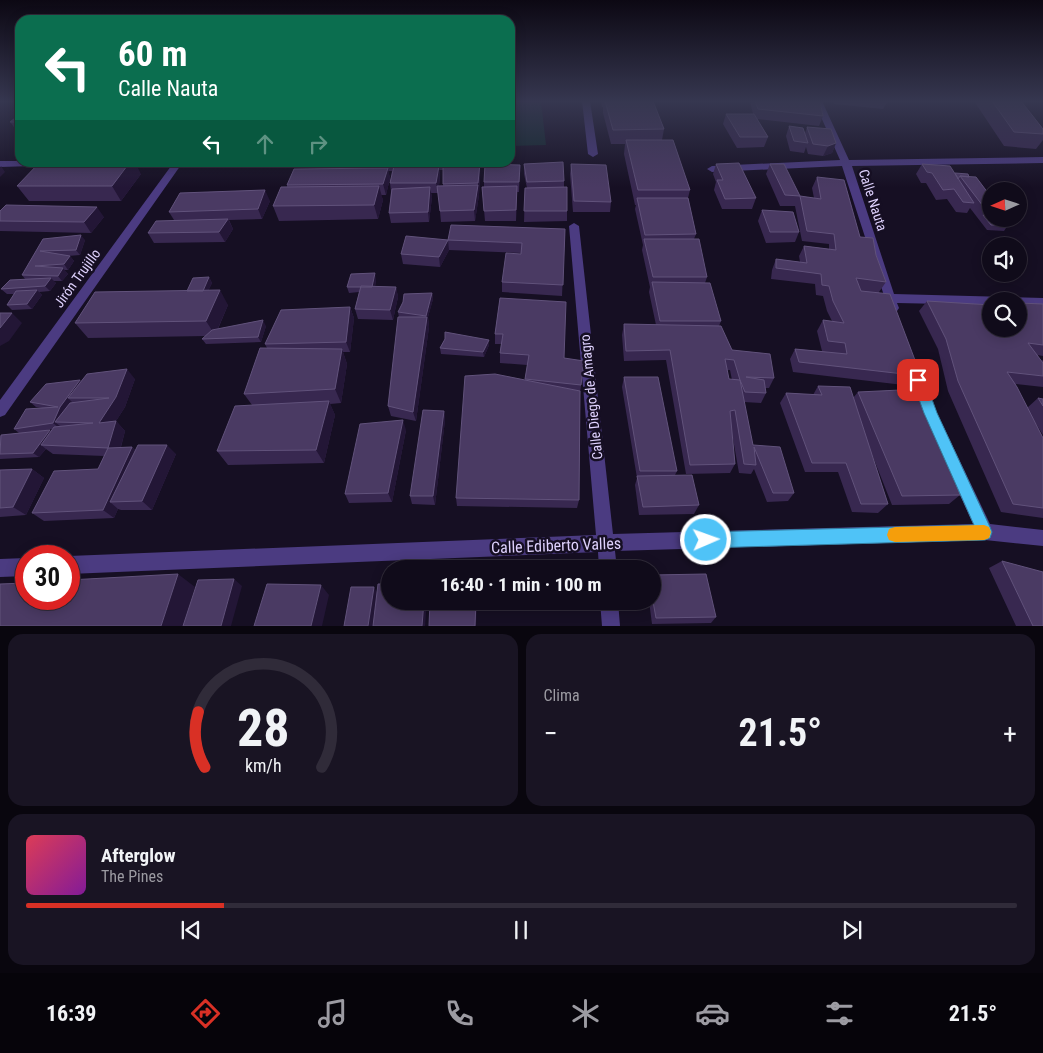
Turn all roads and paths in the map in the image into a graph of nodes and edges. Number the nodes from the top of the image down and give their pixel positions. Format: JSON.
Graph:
{"nodes":[{"id":1,"x":590,"y":130,"type":"edge"},
{"id":2,"x":831,"y":130,"type":"edge"},
{"id":3,"x":593,"y":154,"type":"dead end"},
{"id":4,"x":1043,"y":160,"type":"edge"},
{"id":5,"x":846,"y":163,"type":"junction"},
{"id":6,"x":0,"y":164,"type":"edge"},
{"id":7,"x":15,"y":164,"type":"edge"},
{"id":8,"x":174,"y":167,"type":"edge"},
{"id":9,"x":712,"y":169,"type":"dead end"},
{"id":10,"x":574,"y":226,"type":"dead end"},
{"id":11,"x":889,"y":298,"type":"junction"},
{"id":12,"x":982,"y":300,"type":"edge"},
{"id":13,"x":1027,"y":301,"type":"edge"},
{"id":14,"x":1043,"y":302,"type":"edge"},
{"id":15,"x":899,"y":324,"type":"edge"},
{"id":16,"x":908,"y":351,"type":"edge"},
{"id":17,"x":0,"y":411,"type":"edge"},
{"id":18,"x":985,"y":532,"type":"junction"},
{"id":19,"x":1043,"y":538,"type":"edge"},
{"id":20,"x":606,"y":543,"type":"junction"},
{"id":21,"x":607,"y":560,"type":"edge"},
{"id":22,"x":80,"y":565,"type":"edge"},
{"id":23,"x":15,"y":567,"type":"edge"},
{"id":24,"x":0,"y":568,"type":"edge"},
{"id":25,"x":609,"y":610,"type":"edge"},
{"id":26,"x":610,"y":626,"type":"edge"}],
"edges":[{"from":1,"to":3,"type":"street"},
{"from":2,"to":5,"type":"street","name":"Calle Nauta"},
{"from":4,"to":5,"type":"street"},
{"from":5,"to":9,"type":"street"},
{"from":5,"to":11,"type":"street","name":"Calle Nauta"},
{"from":6,"to":7,"type":"street"},
{"from":8,"to":17,"type":"street","name":"Jirón Trujillo"},
{"from":10,"to":20,"type":"street","name":"Calle Diego de Amagro"},
{"from":11,"to":12,"type":"street"},
{"from":11,"to":15,"type":"street","name":"Calle Nauta"},
{"from":13,"to":14,"type":"street"},
{"from":16,"to":18,"type":"street"},
{"from":18,"to":19,"type":"street","name":"Calle Ediberto Valles"},
{"from":18,"to":20,"type":"street","name":"Calle Ediberto Valles"},
{"from":20,"to":21,"type":"street","name":"Calle Diego de Amagro"},
{"from":20,"to":22,"type":"street","name":"Calle Ediberto Valles"},
{"from":23,"to":24,"type":"street"},
{"from":25,"to":26,"type":"street"}]}
